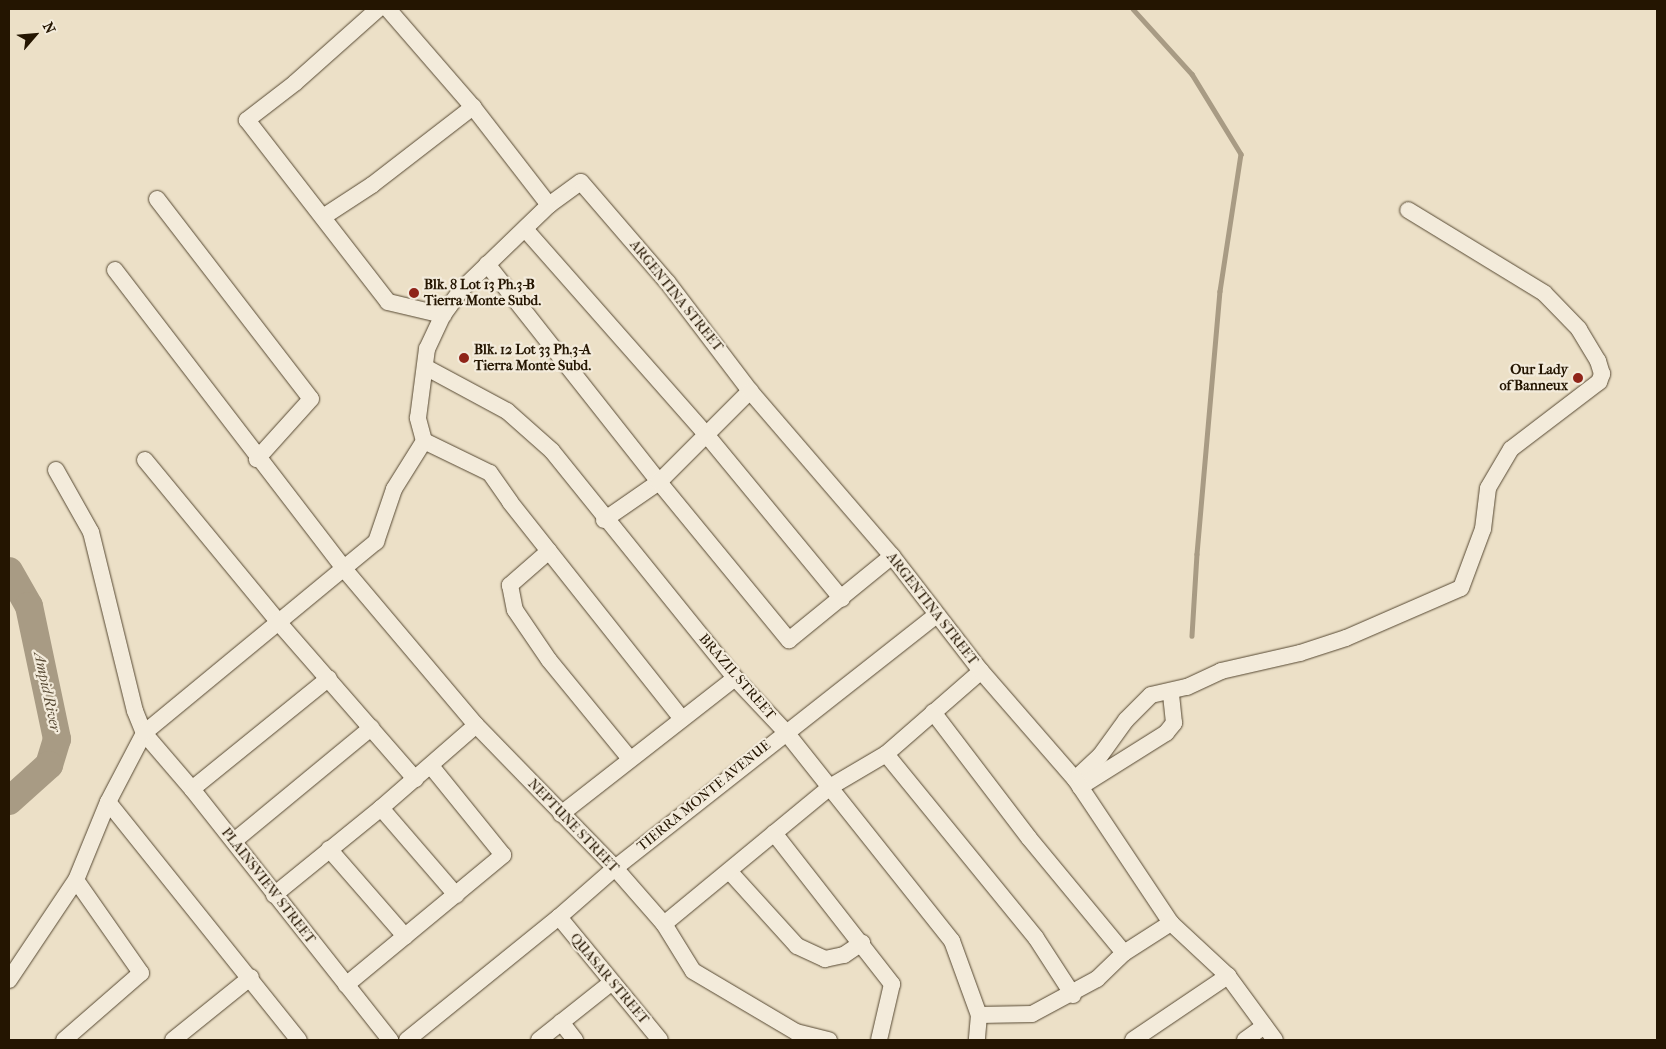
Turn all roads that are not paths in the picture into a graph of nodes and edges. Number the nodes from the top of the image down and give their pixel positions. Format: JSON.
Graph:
{"nodes":[{"id":1,"x":378,"y":9,"type":"edge"},
{"id":2,"x":388,"y":9,"type":"edge"},
{"id":3,"x":473,"y":107,"type":"junction"},
{"id":4,"x":157,"y":199,"type":"dead end"},
{"id":5,"x":549,"y":205,"type":"junction"},
{"id":6,"x":1408,"y":210,"type":"dead end"},
{"id":7,"x":323,"y":217,"type":"junction"},
{"id":8,"x":525,"y":228,"type":"junction"},
{"id":9,"x":487,"y":264,"type":"junction"},
{"id":10,"x":115,"y":270,"type":"dead end"},
{"id":11,"x":443,"y":315,"type":"junction"},
{"id":12,"x":427,"y":368,"type":"junction"},
{"id":13,"x":750,"y":391,"type":"junction"},
{"id":14,"x":705,"y":433,"type":"junction"},
{"id":15,"x":424,"y":441,"type":"junction"},
{"id":16,"x":257,"y":459,"type":"junction"},
{"id":17,"x":145,"y":460,"type":"dead end"},
{"id":18,"x":56,"y":470,"type":"dead end"},
{"id":19,"x":659,"y":482,"type":"junction"},
{"id":20,"x":604,"y":520,"type":"junction"},
{"id":21,"x":549,"y":551,"type":"junction"},
{"id":22,"x":892,"y":556,"type":"junction"},
{"id":23,"x":345,"y":570,"type":"junction"},
{"id":24,"x":842,"y":598,"type":"junction"},
{"id":25,"x":936,"y":615,"type":"junction"},
{"id":26,"x":280,"y":624,"type":"junction"},
{"id":27,"x":981,"y":671,"type":"junction"},
{"id":28,"x":329,"y":678,"type":"junction"},
{"id":29,"x":735,"y":678,"type":"junction"},
{"id":30,"x":1171,"y":692,"type":"junction"},
{"id":31,"x":933,"y":712,"type":"junction"},
{"id":32,"x":682,"y":719,"type":"junction"},
{"id":33,"x":476,"y":725,"type":"junction"},
{"id":34,"x":371,"y":728,"type":"junction"},
{"id":35,"x":785,"y":731,"type":"junction"},
{"id":36,"x":144,"y":733,"type":"junction"},
{"id":37,"x":886,"y":754,"type":"junction"},
{"id":38,"x":630,"y":760,"type":"junction"},
{"id":39,"x":430,"y":766,"type":"junction"},
{"id":40,"x":415,"y":779,"type":"junction"},
{"id":41,"x":1078,"y":783,"type":"junction"},
{"id":42,"x":830,"y":787,"type":"junction"},
{"id":43,"x":192,"y":789,"type":"junction"},
{"id":44,"x":108,"y":802,"type":"junction"},
{"id":45,"x":381,"y":808,"type":"junction"},
{"id":46,"x":561,"y":814,"type":"junction"},
{"id":47,"x":774,"y":833,"type":"junction"},
{"id":48,"x":234,"y":841,"type":"junction"},
{"id":49,"x":329,"y":849,"type":"junction"},
{"id":50,"x":614,"y":868,"type":"junction"},
{"id":51,"x":730,"y":872,"type":"junction"},
{"id":52,"x":76,"y":880,"type":"junction"},
{"id":53,"x":274,"y":895,"type":"junction"},
{"id":54,"x":456,"y":895,"type":"junction"},
{"id":55,"x":559,"y":917,"type":"junction"},
{"id":56,"x":1171,"y":923,"type":"junction"},
{"id":57,"x":664,"y":924,"type":"junction"},
{"id":58,"x":405,"y":936,"type":"junction"},
{"id":59,"x":862,"y":943,"type":"junction"},
{"id":60,"x":1124,"y":953,"type":"junction"},
{"id":61,"x":1228,"y":976,"type":"junction"},
{"id":62,"x":251,"y":977,"type":"junction"},
{"id":63,"x":9,"y":980,"type":"edge"},
{"id":64,"x":611,"y":982,"type":"junction"},
{"id":65,"x":346,"y":985,"type":"junction"},
{"id":66,"x":1073,"y":995,"type":"junction"},
{"id":67,"x":979,"y":1015,"type":"junction"},
{"id":68,"x":561,"y":1022,"type":"junction"},
{"id":69,"x":1264,"y":1026,"type":"junction"},
{"id":70,"x":292,"y":1038,"type":"edge"},
{"id":71,"x":64,"y":1040,"type":"edge"},
{"id":72,"x":173,"y":1040,"type":"edge"},
{"id":73,"x":390,"y":1040,"type":"edge"},
{"id":74,"x":407,"y":1040,"type":"edge"},
{"id":75,"x":539,"y":1040,"type":"edge"},
{"id":76,"x":576,"y":1040,"type":"edge"},
{"id":77,"x":660,"y":1040,"type":"edge"},
{"id":78,"x":829,"y":1040,"type":"edge"},
{"id":79,"x":879,"y":1040,"type":"edge"},
{"id":80,"x":977,"y":1040,"type":"edge"},
{"id":81,"x":1133,"y":1040,"type":"edge"},
{"id":82,"x":1245,"y":1040,"type":"edge"},
{"id":83,"x":1276,"y":1040,"type":"edge"}],
"edges":[{"from":1,"to":7,"type":"street"},
{"from":2,"to":3,"type":"street"},
{"from":3,"to":5,"type":"street"},
{"from":3,"to":7,"type":"street"},
{"from":4,"to":16,"type":"street"},
{"from":5,"to":8,"type":"street"},
{"from":5,"to":13,"type":"street","name":"ARGENTINA STREET"},
{"from":6,"to":30,"type":"street"},
{"from":7,"to":11,"type":"street"},
{"from":8,"to":9,"type":"street"},
{"from":8,"to":14,"type":"street"},
{"from":9,"to":11,"type":"street"},
{"from":9,"to":19,"type":"street"},
{"from":10,"to":16,"type":"street","name":"NEPTUNE STREET"},
{"from":11,"to":12,"type":"street"},
{"from":12,"to":15,"type":"street"},
{"from":12,"to":20,"type":"street","name":"BRAZIL STREET"},
{"from":13,"to":14,"type":"street"},
{"from":13,"to":22,"type":"street","name":"ARGENTINA STREET"},
{"from":14,"to":19,"type":"street"},
{"from":14,"to":24,"type":"street"},
{"from":15,"to":21,"type":"street"},
{"from":15,"to":23,"type":"street"},
{"from":16,"to":23,"type":"street","name":"NEPTUNE STREET"},
{"from":17,"to":26,"type":"street"},
{"from":18,"to":36,"type":"street","name":"PLAINSVIEW STREET"},
{"from":19,"to":20,"type":"street"},
{"from":19,"to":24,"type":"street"},
{"from":20,"to":29,"type":"street","name":"BRAZIL STREET"},
{"from":21,"to":32,"type":"street"},
{"from":21,"to":38,"type":"street"},
{"from":22,"to":24,"type":"street"},
{"from":22,"to":25,"type":"street","name":"ARGENTINA STREET"},
{"from":23,"to":26,"type":"street"},
{"from":23,"to":33,"type":"street","name":"NEPTUNE STREET"},
{"from":25,"to":27,"type":"street","name":"ARGENTINA STREET"},
{"from":25,"to":35,"type":"street","name":"TIERRA MONTE AVENUE"},
{"from":26,"to":28,"type":"street"},
{"from":26,"to":36,"type":"street"},
{"from":27,"to":31,"type":"street"},
{"from":27,"to":41,"type":"street","name":"ARGENTINA STREET"},
{"from":28,"to":34,"type":"street"},
{"from":28,"to":43,"type":"street"},
{"from":29,"to":32,"type":"street"},
{"from":29,"to":35,"type":"street","name":"BRAZIL STREET"},
{"from":30,"to":41,"type":"street"},
{"from":30,"to":41,"type":"street"},
{"from":31,"to":37,"type":"street"},
{"from":31,"to":60,"type":"street"},
{"from":32,"to":38,"type":"street"},
{"from":33,"to":39,"type":"street"},
{"from":33,"to":46,"type":"street","name":"NEPTUNE STREET"},
{"from":34,"to":40,"type":"street"},
{"from":34,"to":48,"type":"street"},
{"from":35,"to":42,"type":"street","name":"BRAZIL STREET"},
{"from":35,"to":50,"type":"street","name":"TIERRA MONTE AVENUE"},
{"from":36,"to":43,"type":"street","name":"PLAINSVIEW STREET"},
{"from":36,"to":44,"type":"street"},
{"from":37,"to":42,"type":"street"},
{"from":37,"to":66,"type":"street"},
{"from":38,"to":46,"type":"street"},
{"from":39,"to":40,"type":"street"},
{"from":39,"to":54,"type":"street"},
{"from":40,"to":45,"type":"street"},
{"from":41,"to":56,"type":"street","name":"ARGENTINA STREET"},
{"from":42,"to":47,"type":"street"},
{"from":42,"to":67,"type":"street","name":"BRAZIL STREET"},
{"from":43,"to":48,"type":"street","name":"PLAINSVIEW STREET"},
{"from":44,"to":52,"type":"street"},
{"from":44,"to":62,"type":"street"},
{"from":45,"to":49,"type":"street"},
{"from":45,"to":54,"type":"street"},
{"from":46,"to":50,"type":"street","name":"NEPTUNE STREET"},
{"from":47,"to":51,"type":"street"},
{"from":47,"to":59,"type":"street"},
{"from":48,"to":53,"type":"street","name":"PLAINSVIEW STREET"},
{"from":49,"to":53,"type":"street"},
{"from":49,"to":58,"type":"street"},
{"from":50,"to":55,"type":"street","name":"TIERRA MONTE AVENUE"},
{"from":50,"to":57,"type":"street","name":"NEPTUNE STREET"},
{"from":51,"to":57,"type":"street"},
{"from":51,"to":59,"type":"street"},
{"from":52,"to":63,"type":"street"},
{"from":52,"to":71,"type":"street"},
{"from":53,"to":65,"type":"street","name":"PLAINSVIEW STREET"},
{"from":54,"to":58,"type":"street"},
{"from":55,"to":64,"type":"street","name":"QUASAR STREET"},
{"from":55,"to":74,"type":"street","name":"TIERRA MONTE AVENUE"},
{"from":56,"to":60,"type":"street"},
{"from":56,"to":61,"type":"street","name":"ARGENTINA STREET"},
{"from":57,"to":78,"type":"street","name":"NEPTUNE STREET"},
{"from":58,"to":65,"type":"street"},
{"from":59,"to":79,"type":"street"},
{"from":60,"to":66,"type":"street"},
{"from":61,"to":69,"type":"street","name":"ARGENTINA STREET"},
{"from":61,"to":81,"type":"street"},
{"from":62,"to":70,"type":"street"},
{"from":62,"to":72,"type":"street"},
{"from":64,"to":68,"type":"street"},
{"from":64,"to":77,"type":"street","name":"QUASAR STREET"},
{"from":65,"to":73,"type":"street","name":"PLAINSVIEW STREET"},
{"from":66,"to":67,"type":"street"},
{"from":67,"to":80,"type":"street","name":"BRAZIL STREET"},
{"from":68,"to":75,"type":"street"},
{"from":68,"to":76,"type":"street"},
{"from":69,"to":82,"type":"street"},
{"from":69,"to":83,"type":"street","name":"ARGENTINA STREET"}]}
